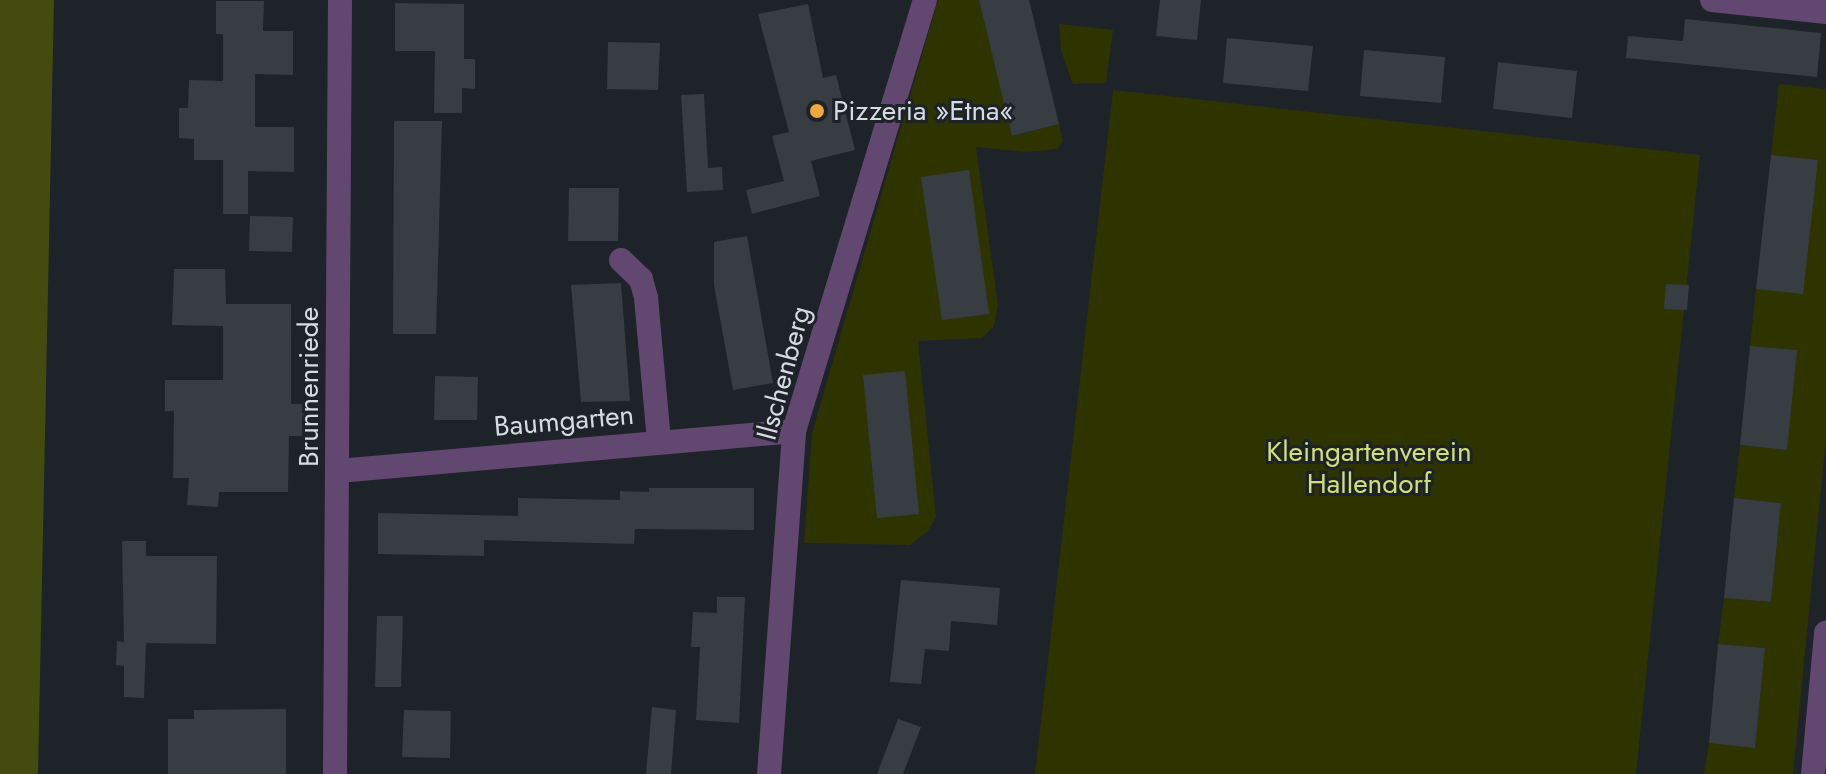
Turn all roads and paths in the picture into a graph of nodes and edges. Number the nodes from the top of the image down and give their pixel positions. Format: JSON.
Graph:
{"nodes":[{"id":1,"x":340,"y":0,"type":"edge"},
{"id":2,"x":925,"y":0,"type":"edge"},
{"id":3,"x":1712,"y":0,"type":"edge"},
{"id":4,"x":1826,"y":12,"type":"edge"},
{"id":5,"x":621,"y":260,"type":"dead end"},
{"id":6,"x":794,"y":431,"type":"junction"},
{"id":7,"x":659,"y":442,"type":"junction"},
{"id":8,"x":338,"y":471,"type":"junction"},
{"id":9,"x":1826,"y":633,"type":"edge"},
{"id":10,"x":1817,"y":766,"type":"edge"},
{"id":11,"x":335,"y":774,"type":"edge"},
{"id":12,"x":769,"y":774,"type":"edge"}],
"edges":[{"from":1,"to":8,"type":"street","name":"Brunnenriede"},
{"from":2,"to":6,"type":"street","name":"Ilschenberg"},
{"from":3,"to":4,"type":"street"},
{"from":5,"to":7,"type":"street"},
{"from":6,"to":7,"type":"street","name":"Baumgarten"},
{"from":6,"to":12,"type":"street","name":"Ilschenberg"},
{"from":7,"to":8,"type":"street","name":"Baumgarten"},
{"from":8,"to":11,"type":"street","name":"Brunnenriede"},
{"from":9,"to":10,"type":"street"}]}
